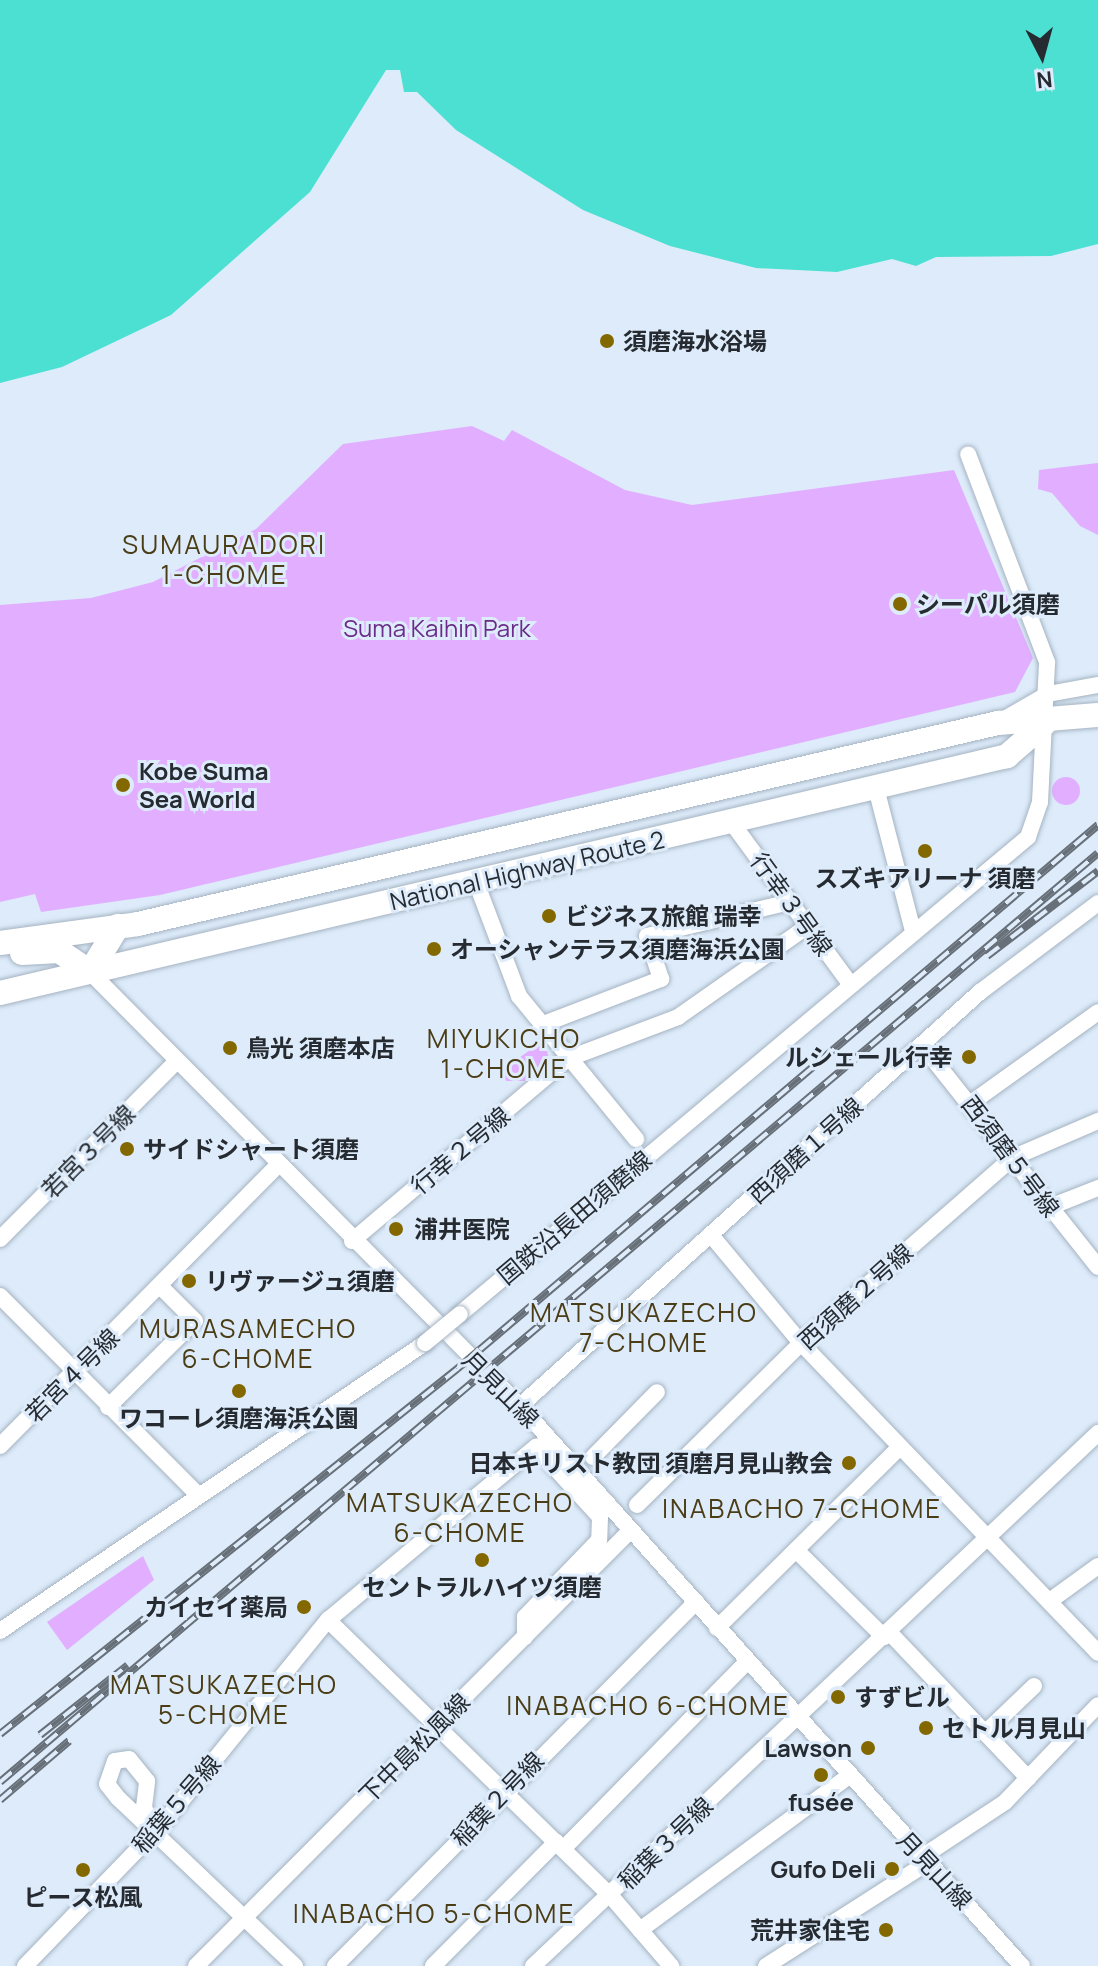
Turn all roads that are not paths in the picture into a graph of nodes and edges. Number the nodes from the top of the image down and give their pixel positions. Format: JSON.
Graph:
{"nodes":[{"id":1,"x":968,"y":454,"type":"dead end"},
{"id":2,"x":1098,"y":685,"type":"edge"},
{"id":3,"x":1048,"y":694,"type":"junction"},
{"id":4,"x":1098,"y":715,"type":"edge"},
{"id":5,"x":998,"y":723,"type":"junction"},
{"id":6,"x":1044,"y":724,"type":"junction"},
{"id":7,"x":876,"y":788,"type":"junction"},
{"id":8,"x":732,"y":823,"type":"junction"},
{"id":9,"x":476,"y":882,"type":"junction"},
{"id":10,"x":790,"y":902,"type":"junction"},
{"id":11,"x":1098,"y":903,"type":"edge"},
{"id":12,"x":118,"y":926,"type":"junction"},
{"id":13,"x":808,"y":926,"type":"junction"},
{"id":14,"x":913,"y":931,"type":"junction"},
{"id":15,"x":0,"y":943,"type":"edge"},
{"id":16,"x":0,"y":956,"type":"edge"},
{"id":17,"x":90,"y":972,"type":"junction"},
{"id":18,"x":851,"y":985,"type":"junction"},
{"id":19,"x":0,"y":993,"type":"edge"},
{"id":20,"x":1098,"y":1012,"type":"edge"},
{"id":21,"x":541,"y":1025,"type":"junction"},
{"id":22,"x":922,"y":1045,"type":"junction"},
{"id":23,"x":567,"y":1059,"type":"junction"},
{"id":24,"x":175,"y":1063,"type":"junction"},
{"id":25,"x":971,"y":1103,"type":"junction"},
{"id":26,"x":1098,"y":1121,"type":"edge"},
{"id":27,"x":636,"y":1139,"type":"dead end"},
{"id":28,"x":1012,"y":1158,"type":"junction"},
{"id":29,"x":277,"y":1166,"type":"junction"},
{"id":30,"x":1098,"y":1188,"type":"edge"},
{"id":31,"x":1050,"y":1207,"type":"junction"},
{"id":32,"x":711,"y":1235,"type":"junction"},
{"id":33,"x":0,"y":1239,"type":"edge"},
{"id":34,"x":352,"y":1241,"type":"junction"},
{"id":35,"x":1098,"y":1267,"type":"edge"},
{"id":36,"x":161,"y":1287,"type":"junction"},
{"id":37,"x":0,"y":1296,"type":"edge"},
{"id":38,"x":801,"y":1343,"type":"junction"},
{"id":39,"x":74,"y":1372,"type":"junction"},
{"id":40,"x":657,"y":1392,"type":"dead end"},
{"id":41,"x":520,"y":1406,"type":"junction"},
{"id":42,"x":108,"y":1407,"type":"junction"},
{"id":43,"x":1098,"y":1433,"type":"edge"},
{"id":44,"x":0,"y":1446,"type":"edge"},
{"id":45,"x":899,"y":1448,"type":"junction"},
{"id":46,"x":593,"y":1457,"type":"dead end"},
{"id":47,"x":198,"y":1495,"type":"junction"},
{"id":48,"x":637,"y":1505,"type":"dead end"},
{"id":49,"x":631,"y":1530,"type":"junction"},
{"id":50,"x":987,"y":1542,"type":"junction"},
{"id":51,"x":796,"y":1550,"type":"junction"},
{"id":52,"x":1098,"y":1566,"type":"edge"},
{"id":53,"x":1051,"y":1600,"type":"junction"},
{"id":54,"x":696,"y":1602,"type":"junction"},
{"id":55,"x":328,"y":1620,"type":"junction"},
{"id":56,"x":717,"y":1628,"type":"junction"},
{"id":57,"x":0,"y":1631,"type":"edge"},
{"id":58,"x":887,"y":1634,"type":"junction"},
{"id":59,"x":1092,"y":1635,"type":"edge"},
{"id":60,"x":525,"y":1637,"type":"junction"},
{"id":61,"x":1098,"y":1653,"type":"edge"},
{"id":62,"x":747,"y":1662,"type":"junction"},
{"id":63,"x":1034,"y":1686,"type":"dead end"},
{"id":64,"x":1098,"y":1705,"type":"edge"},
{"id":65,"x":796,"y":1718,"type":"junction"},
{"id":66,"x":435,"y":1727,"type":"junction"},
{"id":67,"x":985,"y":1733,"type":"junction"},
{"id":68,"x":849,"y":1776,"type":"junction"},
{"id":69,"x":1028,"y":1778,"type":"junction"},
{"id":70,"x":503,"y":1793,"type":"junction"},
{"id":71,"x":154,"y":1833,"type":"junction"},
{"id":72,"x":560,"y":1845,"type":"junction"},
{"id":73,"x":924,"y":1860,"type":"junction"},
{"id":74,"x":610,"y":1895,"type":"junction"},
{"id":75,"x":244,"y":1918,"type":"junction"},
{"id":76,"x":640,"y":1930,"type":"junction"},
{"id":77,"x":25,"y":1966,"type":"edge"},
{"id":78,"x":196,"y":1966,"type":"edge"},
{"id":79,"x":295,"y":1966,"type":"edge"},
{"id":80,"x":335,"y":1966,"type":"edge"},
{"id":81,"x":433,"y":1966,"type":"edge"},
{"id":82,"x":533,"y":1966,"type":"edge"},
{"id":83,"x":671,"y":1966,"type":"edge"},
{"id":84,"x":766,"y":1966,"type":"edge"},
{"id":85,"x":1022,"y":1966,"type":"edge"}],
"edges":[{"from":1,"to":3,"type":"street","name":"国鉄沿長田須磨線"},
{"from":2,"to":3,"type":"street"},
{"from":3,"to":5,"type":"street"},
{"from":3,"to":6,"type":"street","name":"国鉄沿長田須磨線"},
{"from":4,"to":6,"type":"highway","name":"National Highway Route 2"},
{"from":5,"to":6,"type":"highway","name":"National Highway Route 2"},
{"from":5,"to":12,"type":"highway","name":"National Highway Route 2"},
{"from":6,"to":7,"type":"highway","name":"National Highway Route 2"},
{"from":6,"to":14,"type":"street","name":"国鉄沿長田須磨線"},
{"from":7,"to":8,"type":"highway","name":"National Highway Route 2"},
{"from":7,"to":14,"type":"street"},
{"from":8,"to":9,"type":"highway","name":"National Highway Route 2"},
{"from":8,"to":10,"type":"street","name":"行幸３号線"},
{"from":9,"to":17,"type":"highway","name":"National Highway Route 2"},
{"from":9,"to":21,"type":"street"},
{"from":10,"to":13,"type":"street","name":"行幸３号線"},
{"from":10,"to":21,"type":"street"},
{"from":11,"to":22,"type":"street","name":"西須磨１号線"},
{"from":12,"to":15,"type":"highway","name":"National Highway Route 2"},
{"from":12,"to":17,"type":"highway"},
{"from":13,"to":18,"type":"street","name":"行幸３号線"},
{"from":13,"to":23,"type":"street","name":"行幸２号線"},
{"from":14,"to":18,"type":"street","name":"国鉄沿長田須磨線"},
{"from":16,"to":17,"type":"highway"},
{"from":17,"to":19,"type":"highway","name":"National Highway Route 2"},
{"from":17,"to":24,"type":"street","name":"月見山線"},
{"from":18,"to":47,"type":"street","name":"国鉄沿長田須磨線","bridge":true},
{"from":20,"to":25,"type":"street"},
{"from":21,"to":23,"type":"street"},
{"from":22,"to":25,"type":"street","name":"西須磨５号線"},
{"from":22,"to":32,"type":"street","name":"西須磨１号線"},
{"from":23,"to":27,"type":"street"},
{"from":23,"to":34,"type":"street","name":"行幸２号線"},
{"from":24,"to":29,"type":"street","name":"月見山線"},
{"from":24,"to":33,"type":"street","name":"若宮３号線"},
{"from":25,"to":28,"type":"street","name":"西須磨５号線"},
{"from":26,"to":28,"type":"street","name":"西須磨２号線"},
{"from":28,"to":31,"type":"street","name":"西須磨５号線"},
{"from":28,"to":38,"type":"street","name":"西須磨２号線"},
{"from":29,"to":34,"type":"street","name":"月見山線"},
{"from":29,"to":36,"type":"street","name":"若宮４号線"},
{"from":30,"to":31,"type":"street"},
{"from":31,"to":35,"type":"street","name":"西須磨５号線"},
{"from":32,"to":38,"type":"street"},
{"from":32,"to":41,"type":"street","name":"西須磨１号線"},
{"from":34,"to":41,"type":"street","name":"月見山線"},
{"from":36,"to":39,"type":"street","name":"若宮４号線"},
{"from":36,"to":42,"type":"street"},
{"from":37,"to":39,"type":"street"},
{"from":38,"to":45,"type":"street"},
{"from":38,"to":48,"type":"street","name":"西須磨２号線"},
{"from":39,"to":42,"type":"street"},
{"from":39,"to":44,"type":"street","name":"若宮４号線"},
{"from":40,"to":46,"type":"street"},
{"from":41,"to":49,"type":"street","name":"月見山線"},
{"from":42,"to":47,"type":"street"},
{"from":43,"to":50,"type":"street","name":"稲葉３号線"},
{"from":45,"to":50,"type":"street"},
{"from":45,"to":51,"type":"street"},
{"from":47,"to":57,"type":"street","name":"国鉄沿長田須磨線"},
{"from":49,"to":54,"type":"street","name":"月見山線"},
{"from":49,"to":60,"type":"street","name":"下中島松風線"},
{"from":50,"to":53,"type":"street"},
{"from":50,"to":58,"type":"street","name":"稲葉３号線"},
{"from":51,"to":56,"type":"street"},
{"from":51,"to":58,"type":"street"},
{"from":52,"to":53,"type":"street"},
{"from":53,"to":59,"type":"street"},
{"from":54,"to":56,"type":"street","name":"月見山線"},
{"from":54,"to":70,"type":"street","name":"稲葉２号線"},
{"from":55,"to":60,"type":"street","name":"稲葉５号線"},
{"from":55,"to":66,"type":"street"},
{"from":55,"to":71,"type":"street","name":"稲葉５号線"},
{"from":56,"to":62,"type":"street","name":"月見山線"},
{"from":58,"to":65,"type":"street","name":"稲葉３号線"},
{"from":58,"to":67,"type":"street"},
{"from":59,"to":61,"type":"street"},
{"from":60,"to":66,"type":"street","name":"下中島松風線"},
{"from":62,"to":65,"type":"street","name":"月見山線"},
{"from":62,"to":72,"type":"street"},
{"from":63,"to":67,"type":"street"},
{"from":64,"to":69,"type":"street"},
{"from":65,"to":68,"type":"street","name":"月見山線"},
{"from":65,"to":74,"type":"street","name":"稲葉３号線"},
{"from":66,"to":70,"type":"street"},
{"from":66,"to":75,"type":"street","name":"下中島松風線"},
{"from":67,"to":69,"type":"street"},
{"from":68,"to":73,"type":"street","name":"月見山線"},
{"from":68,"to":76,"type":"street"},
{"from":69,"to":73,"type":"street"},
{"from":70,"to":72,"type":"street"},
{"from":70,"to":80,"type":"street","name":"稲葉２号線"},
{"from":71,"to":75,"type":"street"},
{"from":71,"to":77,"type":"street","name":"稲葉５号線"},
{"from":72,"to":74,"type":"street"},
{"from":72,"to":81,"type":"street"},
{"from":73,"to":84,"type":"street"},
{"from":73,"to":85,"type":"street","name":"月見山線"},
{"from":74,"to":76,"type":"street"},
{"from":74,"to":82,"type":"street","name":"稲葉３号線"},
{"from":75,"to":78,"type":"street","name":"下中島松風線"},
{"from":75,"to":79,"type":"street"},
{"from":76,"to":83,"type":"street"}]}
